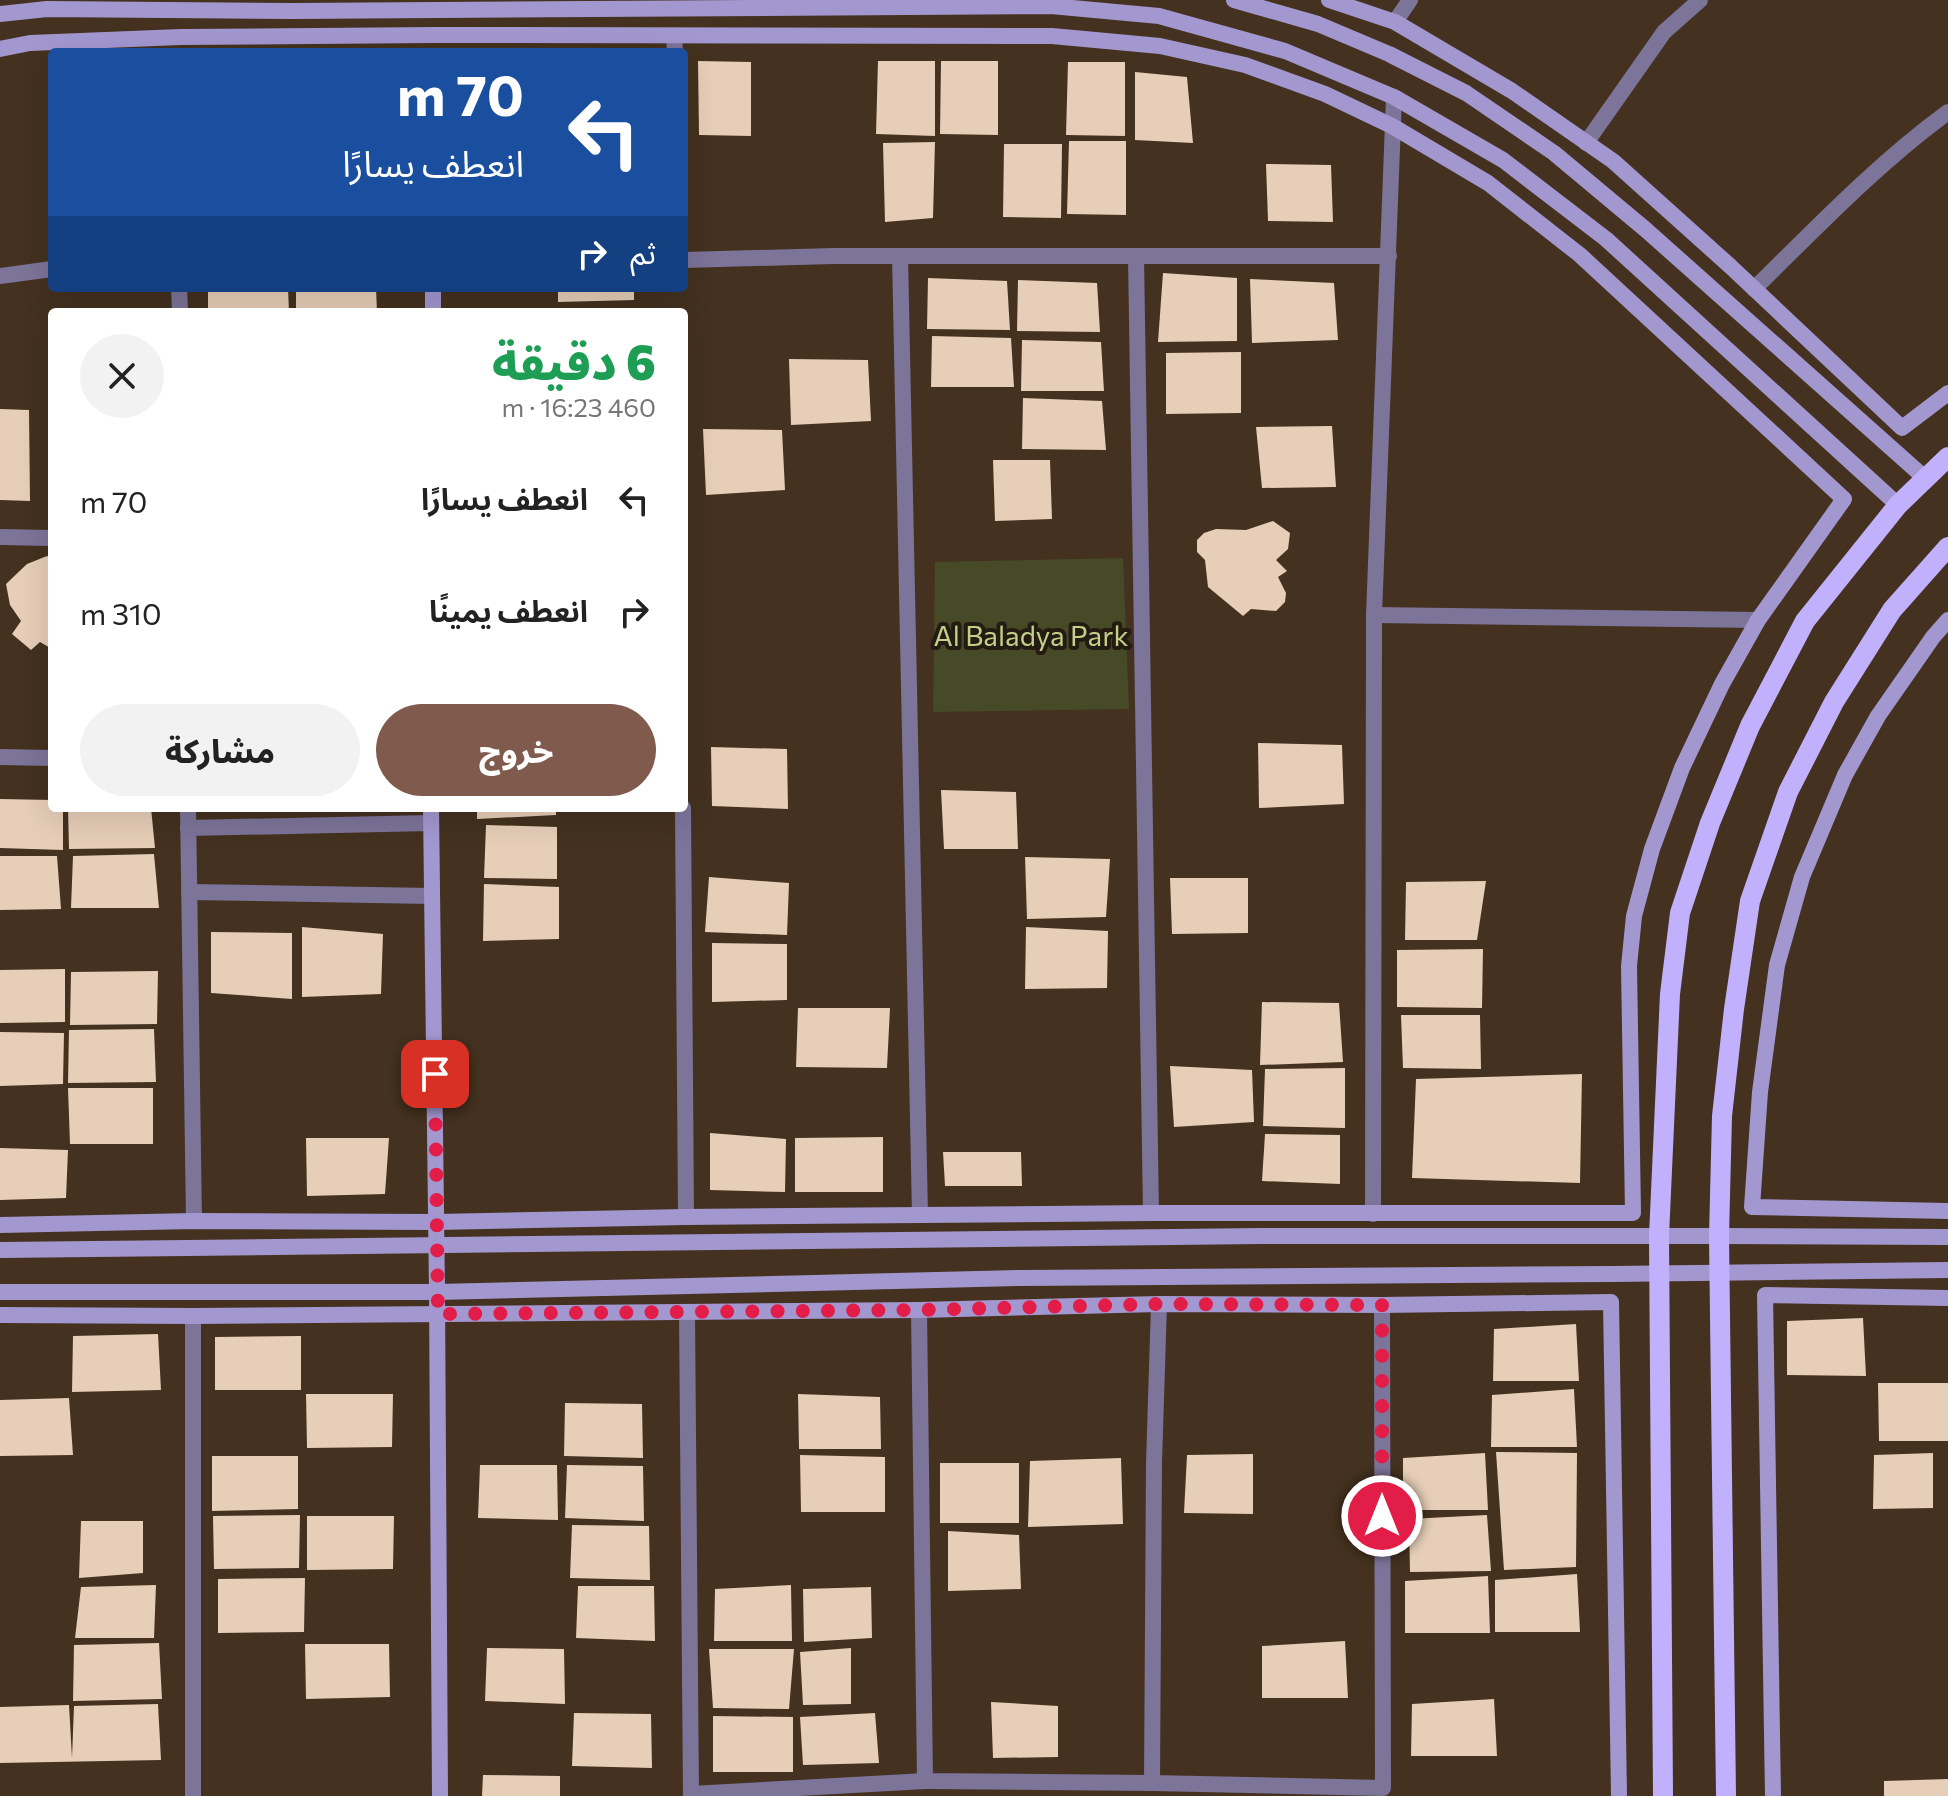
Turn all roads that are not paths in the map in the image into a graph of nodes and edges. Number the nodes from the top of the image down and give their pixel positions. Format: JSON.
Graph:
{"nodes":[{"id":1,"x":1234,"y":0,"type":"edge"},
{"id":2,"x":1329,"y":0,"type":"edge"},
{"id":3,"x":1410,"y":0,"type":"edge"},
{"id":4,"x":1700,"y":0,"type":"edge"},
{"id":5,"x":0,"y":14,"type":"edge"},
{"id":6,"x":1395,"y":22,"type":"junction"},
{"id":7,"x":434,"y":44,"type":"edge"},
{"id":8,"x":674,"y":44,"type":"edge"},
{"id":9,"x":181,"y":45,"type":"edge"},
{"id":10,"x":0,"y":49,"type":"edge"},
{"id":11,"x":1394,"y":97,"type":"junction"},
{"id":12,"x":1948,"y":112,"type":"edge"},
{"id":13,"x":1392,"y":126,"type":"junction"},
{"id":14,"x":1586,"y":143,"type":"junction"},
{"id":15,"x":900,"y":256,"type":"junction"},
{"id":16,"x":1136,"y":256,"type":"junction"},
{"id":17,"x":1389,"y":256,"type":"junction"},
{"id":18,"x":688,"y":260,"type":"edge"},
{"id":19,"x":48,"y":270,"type":"edge"},
{"id":20,"x":0,"y":276,"type":"edge"},
{"id":21,"x":1754,"y":289,"type":"junction"},
{"id":22,"x":1948,"y":393,"type":"edge"},
{"id":23,"x":1948,"y":457,"type":"edge"},
{"id":24,"x":1926,"y":479,"type":"junction"},
{"id":25,"x":1898,"y":505,"type":"junction"},
{"id":26,"x":0,"y":537,"type":"edge"},
{"id":27,"x":48,"y":538,"type":"edge"},
{"id":28,"x":1948,"y":547,"type":"edge"},
{"id":29,"x":1374,"y":615,"type":"junction"},
{"id":30,"x":1758,"y":620,"type":"junction"},
{"id":31,"x":1948,"y":620,"type":"edge"},
{"id":32,"x":0,"y":757,"type":"edge"},
{"id":33,"x":48,"y":758,"type":"edge"},
{"id":34,"x":188,"y":812,"type":"edge"},
{"id":35,"x":683,"y":812,"type":"edge"},
{"id":36,"x":431,"y":816,"type":"edge"},
{"id":37,"x":188,"y":828,"type":"junction"},
{"id":38,"x":189,"y":892,"type":"junction"},
{"id":39,"x":432,"y":896,"type":"junction"},
{"id":40,"x":1948,"y":1211,"type":"edge"},
{"id":41,"x":1151,"y":1213,"type":"junction"},
{"id":42,"x":1373,"y":1214,"type":"junction"},
{"id":43,"x":920,"y":1215,"type":"junction"},
{"id":44,"x":686,"y":1217,"type":"junction"},
{"id":45,"x":194,"y":1221,"type":"junction"},
{"id":46,"x":437,"y":1222,"type":"junction"},
{"id":47,"x":0,"y":1225,"type":"edge"},
{"id":48,"x":1659,"y":1236,"type":"junction"},
{"id":49,"x":1719,"y":1236,"type":"junction"},
{"id":50,"x":1948,"y":1237,"type":"edge"},
{"id":51,"x":437,"y":1246,"type":"junction"},
{"id":52,"x":0,"y":1250,"type":"edge"},
{"id":53,"x":1948,"y":1270,"type":"edge"},
{"id":54,"x":1719,"y":1272,"type":"junction"},
{"id":55,"x":1659,"y":1273,"type":"junction"},
{"id":56,"x":0,"y":1292,"type":"edge"},
{"id":57,"x":437,"y":1292,"type":"junction"},
{"id":58,"x":1948,"y":1298,"type":"edge"},
{"id":59,"x":1159,"y":1304,"type":"junction"},
{"id":60,"x":1382,"y":1305,"type":"junction"},
{"id":61,"x":919,"y":1310,"type":"junction"},
{"id":62,"x":687,"y":1312,"type":"junction"},
{"id":63,"x":438,"y":1314,"type":"junction"},
{"id":64,"x":0,"y":1315,"type":"edge"},
{"id":65,"x":193,"y":1316,"type":"junction"},
{"id":66,"x":925,"y":1781,"type":"junction"},
{"id":67,"x":1152,"y":1783,"type":"junction"},
{"id":68,"x":1383,"y":1792,"type":"edge"},
{"id":69,"x":691,"y":1795,"type":"edge"},
{"id":70,"x":193,"y":1796,"type":"edge"},
{"id":71,"x":440,"y":1796,"type":"edge"},
{"id":72,"x":1619,"y":1796,"type":"edge"},
{"id":73,"x":1663,"y":1796,"type":"edge"},
{"id":74,"x":1726,"y":1796,"type":"edge"},
{"id":75,"x":1773,"y":1796,"type":"edge"}],
"edges":[{"from":1,"to":24,"type":"main road"},
{"from":2,"to":6,"type":"main road"},
{"from":3,"to":6,"type":"street"},
{"from":4,"to":14,"type":"street"},
{"from":5,"to":11,"type":"main road"},
{"from":6,"to":14,"type":"main road"},
{"from":7,"to":8,"type":"main road"},
{"from":7,"to":9,"type":"main road"},
{"from":8,"to":13,"type":"main road"},
{"from":9,"to":10,"type":"main road"},
{"from":11,"to":13,"type":"street"},
{"from":11,"to":25,"type":"main road"},
{"from":12,"to":21,"type":"street"},
{"from":13,"to":17,"type":"street"},
{"from":13,"to":30,"type":"main road"},
{"from":14,"to":21,"type":"main road"},
{"from":15,"to":16,"type":"street"},
{"from":15,"to":18,"type":"street"},
{"from":15,"to":43,"type":"street"},
{"from":16,"to":17,"type":"street"},
{"from":16,"to":41,"type":"street"},
{"from":17,"to":29,"type":"street"},
{"from":19,"to":20,"type":"street"},
{"from":21,"to":22,"type":"main road"},
{"from":23,"to":24,"type":"main road"},
{"from":24,"to":25,"type":"main road"},
{"from":25,"to":48,"type":"main road"},
{"from":26,"to":27,"type":"street"},
{"from":28,"to":49,"type":"main road"},
{"from":29,"to":30,"type":"street"},
{"from":29,"to":42,"type":"street"},
{"from":30,"to":42,"type":"main road"},
{"from":31,"to":40,"type":"main road"},
{"from":32,"to":33,"type":"street"},
{"from":34,"to":37,"type":"street"},
{"from":35,"to":44,"type":"street"},
{"from":36,"to":37,"type":"street"},
{"from":36,"to":39,"type":"main road"},
{"from":37,"to":38,"type":"street"},
{"from":38,"to":39,"type":"street"},
{"from":38,"to":45,"type":"street"},
{"from":39,"to":46,"type":"main road"},
{"from":41,"to":42,"type":"main road"},
{"from":41,"to":43,"type":"main road"},
{"from":43,"to":44,"type":"main road"},
{"from":44,"to":46,"type":"main road"},
{"from":45,"to":46,"type":"main road"},
{"from":45,"to":47,"type":"main road"},
{"from":46,"to":51,"type":"main road"},
{"from":48,"to":49,"type":"main road"},
{"from":48,"to":51,"type":"main road"},
{"from":48,"to":55,"type":"main road"},
{"from":49,"to":50,"type":"main road"},
{"from":49,"to":54,"type":"main road"},
{"from":51,"to":52,"type":"main road"},
{"from":51,"to":57,"type":"main road"},
{"from":53,"to":54,"type":"main road"},
{"from":54,"to":55,"type":"main road"},
{"from":54,"to":74,"type":"main road"},
{"from":55,"to":57,"type":"main road"},
{"from":55,"to":73,"type":"main road"},
{"from":56,"to":57,"type":"main road"},
{"from":57,"to":63,"type":"main road"},
{"from":58,"to":75,"type":"main road"},
{"from":59,"to":60,"type":"main road"},
{"from":59,"to":61,"type":"main road"},
{"from":59,"to":67,"type":"street"},
{"from":60,"to":68,"type":"street"},
{"from":60,"to":72,"type":"main road"},
{"from":61,"to":62,"type":"main road"},
{"from":61,"to":66,"type":"street"},
{"from":62,"to":63,"type":"main road"},
{"from":62,"to":69,"type":"street"},
{"from":63,"to":65,"type":"main road"},
{"from":63,"to":71,"type":"main road"},
{"from":64,"to":65,"type":"main road"},
{"from":65,"to":70,"type":"street"},
{"from":66,"to":67,"type":"street"},
{"from":66,"to":69,"type":"street"},
{"from":67,"to":68,"type":"street"}]}
